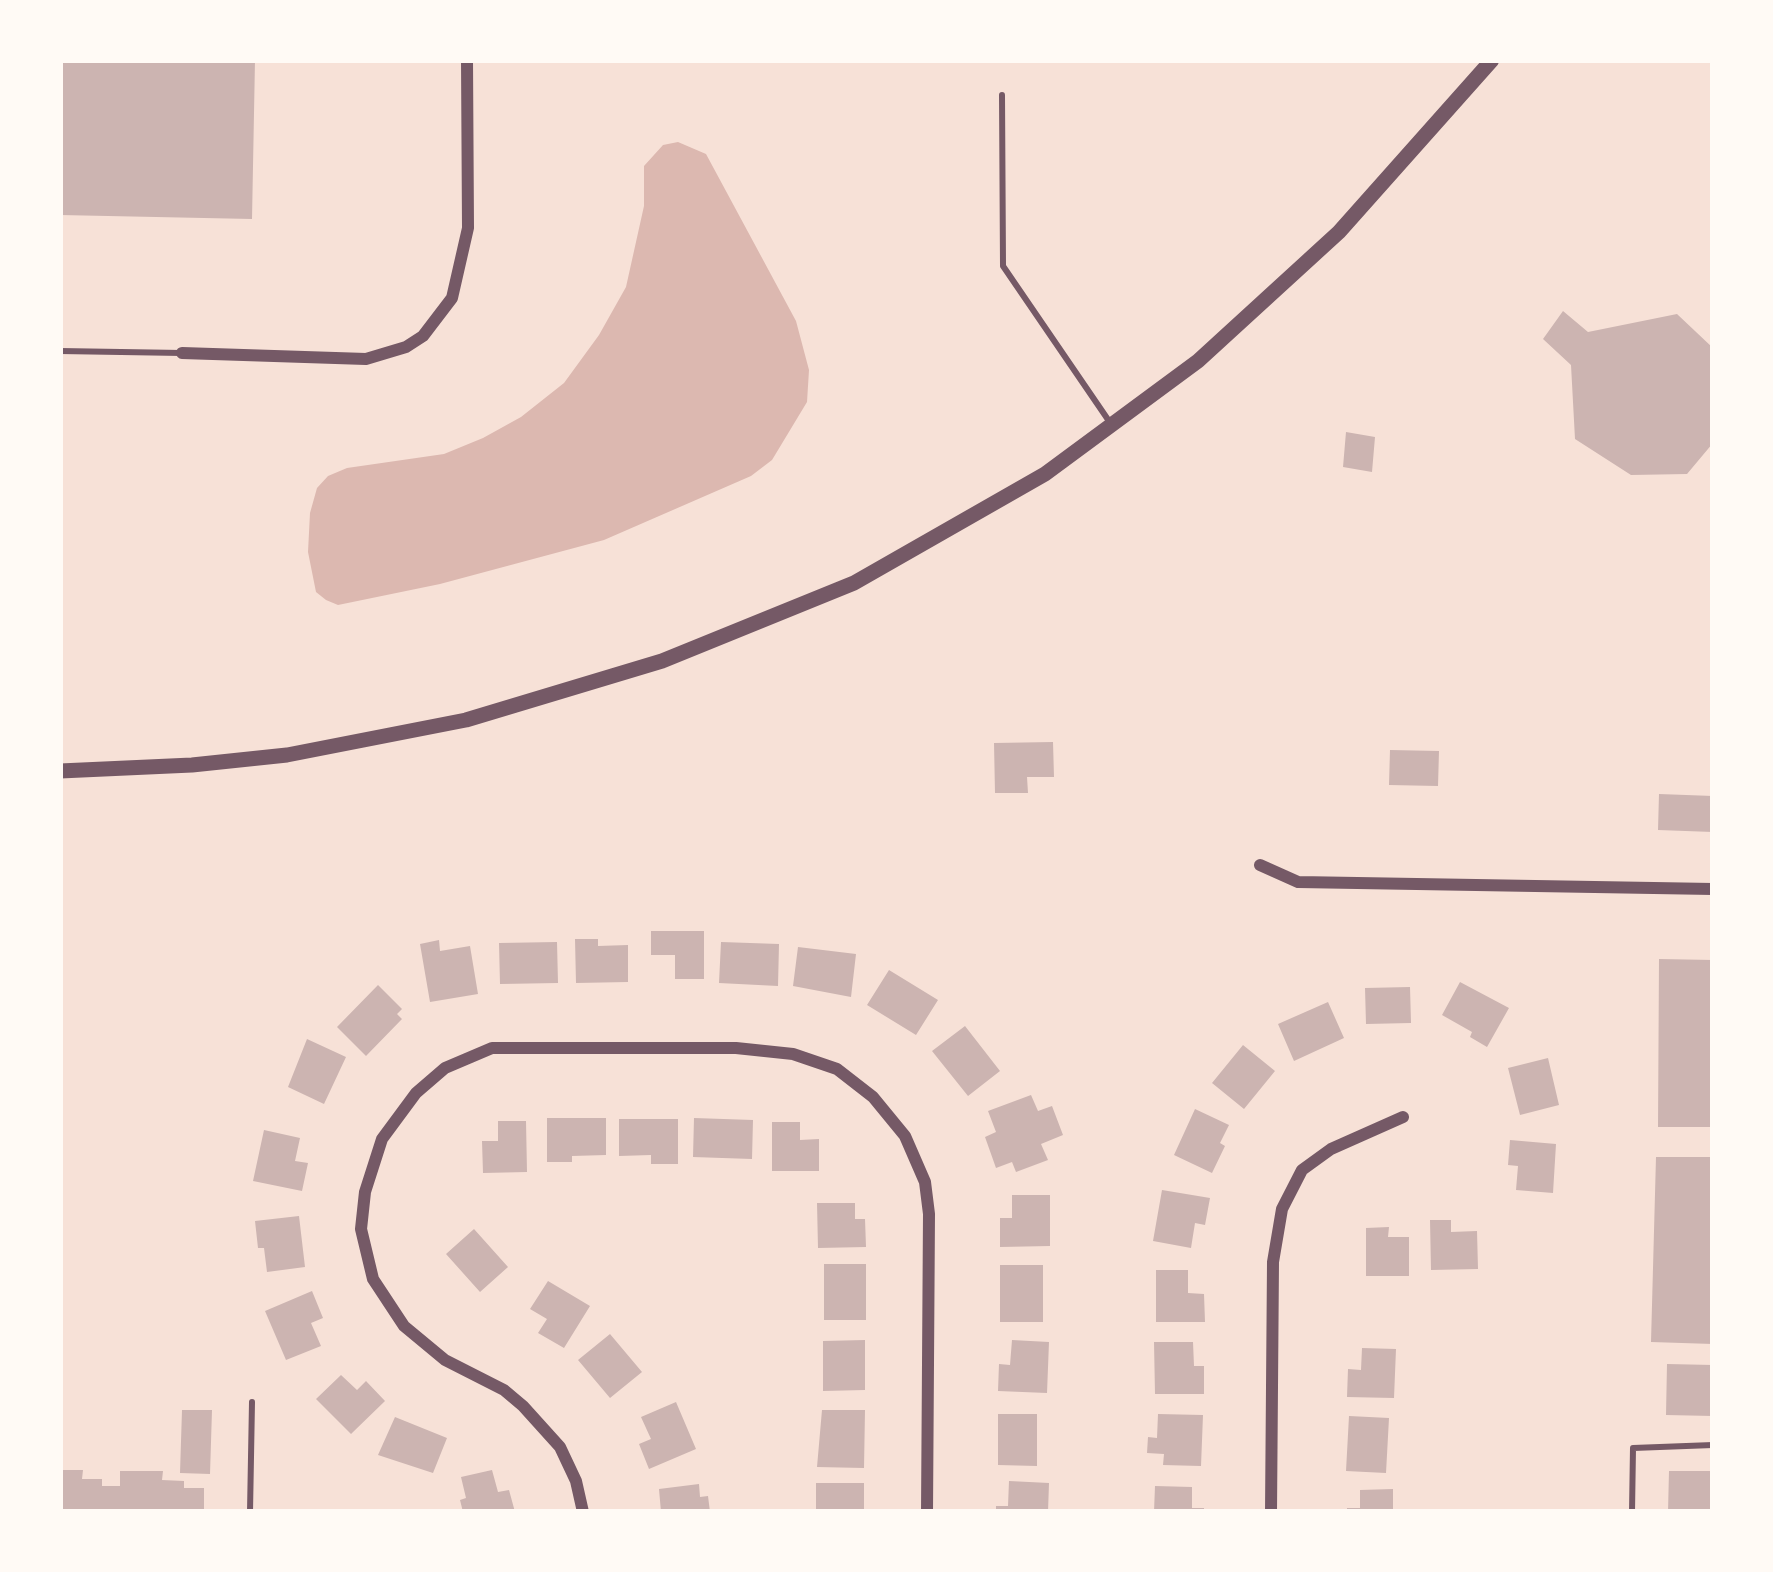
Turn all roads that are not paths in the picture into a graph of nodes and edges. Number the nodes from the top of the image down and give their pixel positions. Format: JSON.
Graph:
{"nodes":[{"id":1,"x":467,"y":60,"type":"edge"},
{"id":2,"x":1492,"y":60,"type":"edge"},
{"id":3,"x":1003,"y":95,"type":"dead end"},
{"id":4,"x":60,"y":351,"type":"edge"},
{"id":5,"x":182,"y":353,"type":"joint"},
{"id":6,"x":1113,"y":427,"type":"junction"},
{"id":7,"x":60,"y":771,"type":"edge"},
{"id":8,"x":1260,"y":865,"type":"dead end"},
{"id":9,"x":1713,"y":889,"type":"edge"},
{"id":10,"x":1402,"y":1117,"type":"dead end"},
{"id":11,"x":252,"y":1402,"type":"dead end"},
{"id":12,"x":1713,"y":1445,"type":"edge"},
{"id":13,"x":250,"y":1512,"type":"edge"},
{"id":14,"x":584,"y":1512,"type":"edge"},
{"id":15,"x":927,"y":1512,"type":"edge"},
{"id":16,"x":1271,"y":1512,"type":"edge"},
{"id":17,"x":1632,"y":1512,"type":"edge"}],
"edges":[{"from":1,"to":5,"type":"street"},
{"from":2,"to":6,"type":"street"},
{"from":3,"to":6,"type":"lane"},
{"from":4,"to":5,"type":"lane"},
{"from":6,"to":7,"type":"street"},
{"from":8,"to":9,"type":"street"},
{"from":10,"to":16,"type":"street"},
{"from":11,"to":13,"type":"lane"},
{"from":12,"to":17,"type":"lane"},
{"from":14,"to":15,"type":"street"}]}
